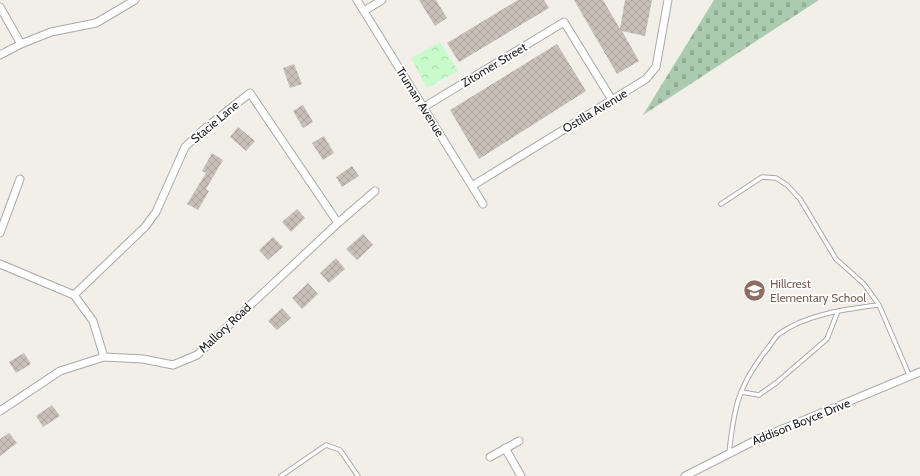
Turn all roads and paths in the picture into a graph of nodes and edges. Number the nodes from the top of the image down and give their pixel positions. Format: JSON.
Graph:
{"nodes":[{"id":1,"x":135,"y":0,"type":"edge"},
{"id":2,"x":357,"y":0,"type":"edge"},
{"id":3,"x":382,"y":0,"type":"edge"},
{"id":4,"x":668,"y":0,"type":"edge"},
{"id":5,"x":0,"y":7,"type":"edge"},
{"id":6,"x":364,"y":11,"type":"junction"},
{"id":7,"x":22,"y":44,"type":"junction"},
{"id":8,"x":0,"y":55,"type":"edge"},
{"id":9,"x":612,"y":100,"type":"junction"},
{"id":10,"x":424,"y":107,"type":"junction"},
{"id":11,"x":20,"y":179,"type":"dead end"},
{"id":12,"x":472,"y":186,"type":"junction"},
{"id":13,"x":375,"y":191,"type":"dead end"},
{"id":14,"x":483,"y":204,"type":"dead end"},
{"id":15,"x":721,"y":204,"type":"dead end"},
{"id":16,"x":338,"y":223,"type":"junction"},
{"id":17,"x":0,"y":233,"type":"edge"},
{"id":18,"x":0,"y":264,"type":"edge"},
{"id":19,"x":74,"y":295,"type":"junction"},
{"id":20,"x":879,"y":305,"type":"junction"},
{"id":21,"x":838,"y":310,"type":"junction"},
{"id":22,"x":104,"y":357,"type":"junction"},
{"id":23,"x":920,"y":372,"type":"edge"},
{"id":24,"x":910,"y":377,"type":"junction"},
{"id":25,"x":741,"y":392,"type":"junction"},
{"id":26,"x":0,"y":411,"type":"edge"},
{"id":27,"x":519,"y":441,"type":"dead end"},
{"id":28,"x":505,"y":448,"type":"junction"},
{"id":29,"x":729,"y":453,"type":"junction"},
{"id":30,"x":490,"y":457,"type":"dead end"},
{"id":31,"x":281,"y":476,"type":"edge"},
{"id":32,"x":358,"y":476,"type":"edge"},
{"id":33,"x":521,"y":476,"type":"edge"},
{"id":34,"x":685,"y":476,"type":"edge"}],
"edges":[{"from":1,"to":7,"type":"street"},
{"from":2,"to":6,"type":"street","name":"Truman Avenue"},
{"from":3,"to":6,"type":"street"},
{"from":4,"to":9,"type":"street","name":"Ostilla Avenue"},
{"from":5,"to":7,"type":"street"},
{"from":6,"to":10,"type":"street","name":"Truman Avenue"},
{"from":7,"to":8,"type":"street"},
{"from":9,"to":10,"type":"street","name":"Zitomer Street"},
{"from":9,"to":12,"type":"street","name":"Ostilla Avenue"},
{"from":10,"to":12,"type":"street","name":"Truman Avenue"},
{"from":11,"to":17,"type":"street"},
{"from":12,"to":14,"type":"street","name":"Truman Avenue"},
{"from":13,"to":16,"type":"street","name":"Mallory Road"},
{"from":15,"to":20,"type":"lane"},
{"from":16,"to":19,"type":"street","name":"Stacie Lane"},
{"from":16,"to":22,"type":"street","name":"Mallory Road"},
{"from":18,"to":19,"type":"street"},
{"from":19,"to":22,"type":"street"},
{"from":20,"to":21,"type":"lane"},
{"from":20,"to":24,"type":"lane"},
{"from":21,"to":25,"type":"lane"},
{"from":21,"to":25,"type":"lane"},
{"from":22,"to":26,"type":"street","name":"Mallory Road"},
{"from":23,"to":24,"type":"street","name":"Addison Boyce Drive"},
{"from":24,"to":29,"type":"street","name":"Addison Boyce Drive"},
{"from":25,"to":29,"type":"lane"},
{"from":27,"to":28,"type":"street"},
{"from":28,"to":30,"type":"street"},
{"from":28,"to":33,"type":"street"},
{"from":29,"to":34,"type":"street","name":"Addison Boyce Drive"},
{"from":31,"to":32,"type":"lane"}]}
